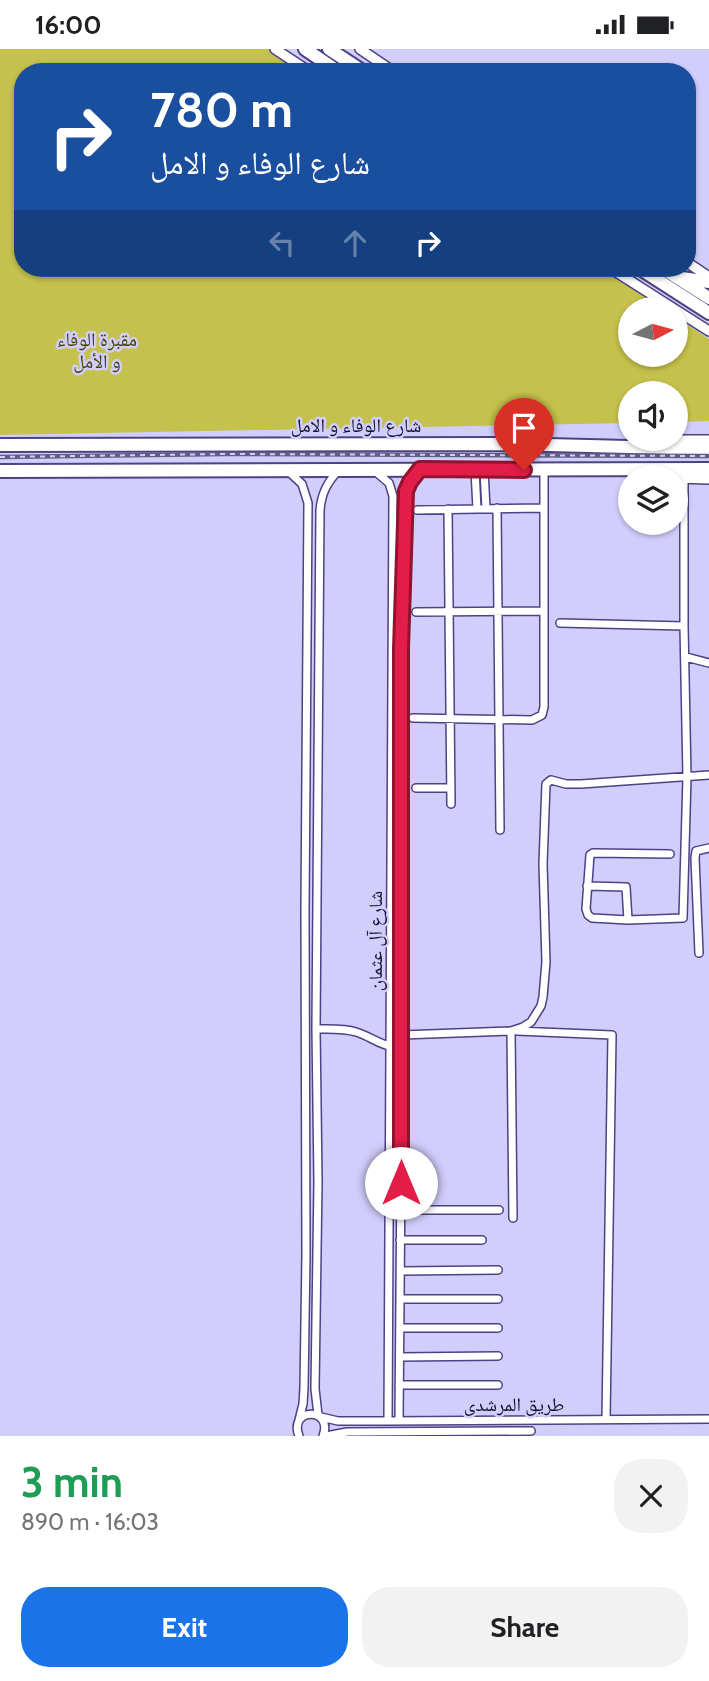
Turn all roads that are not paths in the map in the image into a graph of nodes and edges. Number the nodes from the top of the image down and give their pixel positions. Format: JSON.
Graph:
{"nodes":[{"id":1,"x":275,"y":49,"type":"edge"},
{"id":2,"x":305,"y":49,"type":"edge"},
{"id":3,"x":329,"y":49,"type":"edge"},
{"id":4,"x":360,"y":49,"type":"edge"},
{"id":5,"x":296,"y":63,"type":"edge"},
{"id":6,"x":326,"y":63,"type":"edge"},
{"id":7,"x":350,"y":63,"type":"edge"},
{"id":8,"x":381,"y":63,"type":"edge"},
{"id":9,"x":624,"y":277,"type":"edge"},
{"id":10,"x":653,"y":277,"type":"edge"},
{"id":11,"x":676,"y":277,"type":"joint"},
{"id":12,"x":709,"y":279,"type":"edge"},
{"id":13,"x":709,"y":298,"type":"edge"},
{"id":14,"x":709,"y":313,"type":"edge"},
{"id":15,"x":709,"y":331,"type":"edge"},
{"id":16,"x":688,"y":440,"type":"edge"},
{"id":17,"x":709,"y":440,"type":"edge"},
{"id":18,"x":0,"y":445,"type":"edge"},
{"id":19,"x":618,"y":446,"type":"edge"},
{"id":20,"x":688,"y":448,"type":"edge"},
{"id":21,"x":709,"y":449,"type":"edge"},
{"id":22,"x":618,"y":468,"type":"edge"},
{"id":23,"x":372,"y":469,"type":"junction"},
{"id":24,"x":420,"y":469,"type":"junction"},
{"id":25,"x":688,"y":469,"type":"edge"},
{"id":26,"x":709,"y":469,"type":"edge"},
{"id":27,"x":288,"y":470,"type":"junction"},
{"id":28,"x":340,"y":470,"type":"junction"},
{"id":29,"x":479,"y":470,"type":"junction"},
{"id":30,"x":544,"y":470,"type":"junction"},
{"id":31,"x":0,"y":471,"type":"edge"},
{"id":32,"x":688,"y":478,"type":"edge"},
{"id":33,"x":709,"y":479,"type":"edge"},
{"id":34,"x":393,"y":491,"type":"junction"},
{"id":35,"x":406,"y":491,"type":"junction"},
{"id":36,"x":476,"y":492,"type":"junction"},
{"id":37,"x":485,"y":492,"type":"junction"},
{"id":38,"x":307,"y":496,"type":"junction"},
{"id":39,"x":322,"y":497,"type":"junction"},
{"id":40,"x":544,"y":508,"type":"junction"},
{"id":41,"x":448,"y":509,"type":"junction"},
{"id":42,"x":477,"y":509,"type":"junction"},
{"id":43,"x":486,"y":509,"type":"junction"},
{"id":44,"x":497,"y":509,"type":"junction"},
{"id":45,"x":417,"y":510,"type":"dead end"},
{"id":46,"x":680,"y":535,"type":"edge"},
{"id":47,"x":544,"y":611,"type":"junction"},
{"id":48,"x":449,"y":612,"type":"junction"},
{"id":49,"x":498,"y":612,"type":"junction"},
{"id":50,"x":416,"y":613,"type":"dead end"},
{"id":51,"x":560,"y":623,"type":"dead end"},
{"id":52,"x":684,"y":626,"type":"junction"},
{"id":53,"x":685,"y":657,"type":"junction"},
{"id":54,"x":709,"y":663,"type":"edge"},
{"id":55,"x":413,"y":719,"type":"dead end"},
{"id":56,"x":449,"y":719,"type":"junction"},
{"id":57,"x":500,"y":719,"type":"junction"},
{"id":58,"x":709,"y":775,"type":"edge"},
{"id":59,"x":687,"y":777,"type":"junction"},
{"id":60,"x":416,"y":788,"type":"dead end"},
{"id":61,"x":451,"y":788,"type":"junction"},
{"id":62,"x":451,"y":804,"type":"dead end"},
{"id":63,"x":500,"y":830,"type":"dead end"},
{"id":64,"x":709,"y":848,"type":"edge"},
{"id":65,"x":670,"y":854,"type":"dead end"},
{"id":66,"x":587,"y":886,"type":"junction"},
{"id":67,"x":305,"y":909,"type":"junction"},
{"id":68,"x":317,"y":910,"type":"junction"},
{"id":69,"x":683,"y":918,"type":"junction"},
{"id":70,"x":698,"y":919,"type":"junction"},
{"id":71,"x":628,"y":920,"type":"junction"},
{"id":72,"x":699,"y":953,"type":"dead end"},
{"id":73,"x":316,"y":1029,"type":"junction"},
{"id":74,"x":513,"y":1031,"type":"junction"},
{"id":75,"x":402,"y":1035,"type":"junction"},
{"id":76,"x":391,"y":1047,"type":"junction"},
{"id":77,"x":402,"y":1047,"type":"junction"},
{"id":78,"x":401,"y":1210,"type":"junction"},
{"id":79,"x":499,"y":1210,"type":"dead end"},
{"id":80,"x":513,"y":1218,"type":"dead end"},
{"id":81,"x":400,"y":1240,"type":"junction"},
{"id":82,"x":482,"y":1240,"type":"dead end"},
{"id":83,"x":400,"y":1271,"type":"junction"},
{"id":84,"x":498,"y":1271,"type":"dead end"},
{"id":85,"x":400,"y":1299,"type":"junction"},
{"id":86,"x":498,"y":1299,"type":"dead end"},
{"id":87,"x":400,"y":1328,"type":"junction"},
{"id":88,"x":498,"y":1328,"type":"dead end"},
{"id":89,"x":498,"y":1356,"type":"dead end"},
{"id":90,"x":400,"y":1357,"type":"junction"},
{"id":91,"x":400,"y":1385,"type":"junction"},
{"id":92,"x":498,"y":1385,"type":"dead end"},
{"id":93,"x":388,"y":1398,"type":"junction"},
{"id":94,"x":400,"y":1399,"type":"junction"},
{"id":95,"x":319,"y":1416,"type":"junction"},
{"id":96,"x":606,"y":1419,"type":"junction"},
{"id":97,"x":709,"y":1419,"type":"edge"},
{"id":98,"x":299,"y":1420,"type":"junction"},
{"id":99,"x":388,"y":1421,"type":"junction"},
{"id":100,"x":399,"y":1421,"type":"junction"},
{"id":101,"x":531,"y":1431,"type":"dead end"},
{"id":102,"x":299,"y":1436,"type":"edge"},
{"id":103,"x":325,"y":1436,"type":"edge"}],
"edges":[{"from":1,"to":5,"type":"street"},
{"from":2,"to":6,"type":"main road"},
{"from":3,"to":7,"type":"main road"},
{"from":4,"to":8,"type":"street"},
{"from":9,"to":15,"type":"street"},
{"from":10,"to":14,"type":"main road"},
{"from":11,"to":12,"type":"main road"},
{"from":11,"to":13,"type":"main road"},
{"from":16,"to":17,"type":"street","name":"شارع الوفاء و الامل"},
{"from":18,"to":19,"type":"main road","name":"شارع الوفاء و الامل"},
{"from":20,"to":21,"type":"main road"},
{"from":22,"to":30,"type":"main road"},
{"from":23,"to":24,"type":"main road"},
{"from":23,"to":28,"type":"main road"},
{"from":23,"to":34,"type":"street"},
{"from":24,"to":29,"type":"main road"},
{"from":24,"to":35,"type":"street"},
{"from":25,"to":26,"type":"main road"},
{"from":27,"to":28,"type":"main road"},
{"from":27,"to":31,"type":"main road"},
{"from":27,"to":38,"type":"street"},
{"from":28,"to":39,"type":"street"},
{"from":29,"to":30,"type":"main road"},
{"from":29,"to":36,"type":"street"},
{"from":29,"to":37,"type":"street"},
{"from":30,"to":40,"type":"street"},
{"from":32,"to":33,"type":"street"},
{"from":34,"to":35,"type":"street"},
{"from":34,"to":76,"type":"street","name":"شارع آل عثمان"},
{"from":35,"to":75,"type":"street","name":"شارع آل عثمان"},
{"from":36,"to":37,"type":"street"},
{"from":36,"to":42,"type":"street"},
{"from":37,"to":43,"type":"street"},
{"from":38,"to":39,"type":"street"},
{"from":38,"to":67,"type":"street"},
{"from":39,"to":68,"type":"street"},
{"from":40,"to":44,"type":"street"},
{"from":40,"to":47,"type":"street"},
{"from":41,"to":42,"type":"street"},
{"from":41,"to":45,"type":"street"},
{"from":41,"to":48,"type":"street"},
{"from":42,"to":43,"type":"street"},
{"from":43,"to":44,"type":"street"},
{"from":44,"to":49,"type":"street"},
{"from":46,"to":52,"type":"street"},
{"from":47,"to":49,"type":"street"},
{"from":47,"to":57,"type":"street"},
{"from":48,"to":49,"type":"street"},
{"from":48,"to":50,"type":"street"},
{"from":48,"to":56,"type":"street"},
{"from":49,"to":57,"type":"street"},
{"from":51,"to":52,"type":"street"},
{"from":52,"to":53,"type":"street"},
{"from":53,"to":54,"type":"street"},
{"from":53,"to":59,"type":"street"},
{"from":55,"to":56,"type":"street"},
{"from":56,"to":57,"type":"street"},
{"from":56,"to":61,"type":"street"},
{"from":57,"to":63,"type":"street"},
{"from":58,"to":59,"type":"street"},
{"from":59,"to":69,"type":"street"},
{"from":59,"to":74,"type":"street"},
{"from":60,"to":61,"type":"street"},
{"from":61,"to":62,"type":"street"},
{"from":64,"to":70,"type":"street"},
{"from":65,"to":66,"type":"street"},
{"from":66,"to":71,"type":"street"},
{"from":66,"to":71,"type":"street"},
{"from":67,"to":68,"type":"street"},
{"from":67,"to":98,"type":"street"},
{"from":68,"to":73,"type":"street"},
{"from":69,"to":70,"type":"street"},
{"from":69,"to":71,"type":"street"},
{"from":70,"to":72,"type":"street"},
{"from":73,"to":76,"type":"street"},
{"from":73,"to":95,"type":"street"},
{"from":74,"to":75,"type":"street"},
{"from":74,"to":80,"type":"street"},
{"from":74,"to":96,"type":"street"},
{"from":75,"to":77,"type":"street","name":"شارع آل عثمان"},
{"from":76,"to":77,"type":"street"},
{"from":76,"to":93,"type":"street","name":"شارع آل عثمان"},
{"from":77,"to":78,"type":"street","name":"شارع آل عثمان"},
{"from":78,"to":79,"type":"street"},
{"from":78,"to":81,"type":"street","name":"شارع آل عثمان"},
{"from":81,"to":82,"type":"street"},
{"from":81,"to":83,"type":"street","name":"شارع آل عثمان"},
{"from":83,"to":84,"type":"street"},
{"from":83,"to":85,"type":"street","name":"شارع آل عثمان"},
{"from":85,"to":86,"type":"street"},
{"from":85,"to":87,"type":"street","name":"شارع آل عثمان"},
{"from":87,"to":88,"type":"street"},
{"from":87,"to":90,"type":"street","name":"شارع آل عثمان"},
{"from":89,"to":90,"type":"street"},
{"from":90,"to":91,"type":"street","name":"شارع آل عثمان"},
{"from":91,"to":92,"type":"street"},
{"from":91,"to":94,"type":"street","name":"شارع آل عثمان"},
{"from":93,"to":94,"type":"street"},
{"from":93,"to":99,"type":"street","name":"شارع آل عثمان"},
{"from":94,"to":100,"type":"street","name":"شارع آل عثمان"},
{"from":95,"to":98,"type":"street"},
{"from":95,"to":99,"type":"street","name":"طريق المرشدى"},
{"from":95,"to":103,"type":"street"},
{"from":96,"to":97,"type":"street","name":"طريق المرشدى"},
{"from":96,"to":100,"type":"street","name":"طريق المرشدى"},
{"from":98,"to":102,"type":"street"},
{"from":99,"to":100,"type":"street","name":"طريق المرشدى"},
{"from":101,"to":103,"type":"street","name":"طريق المرشدى"}]}
